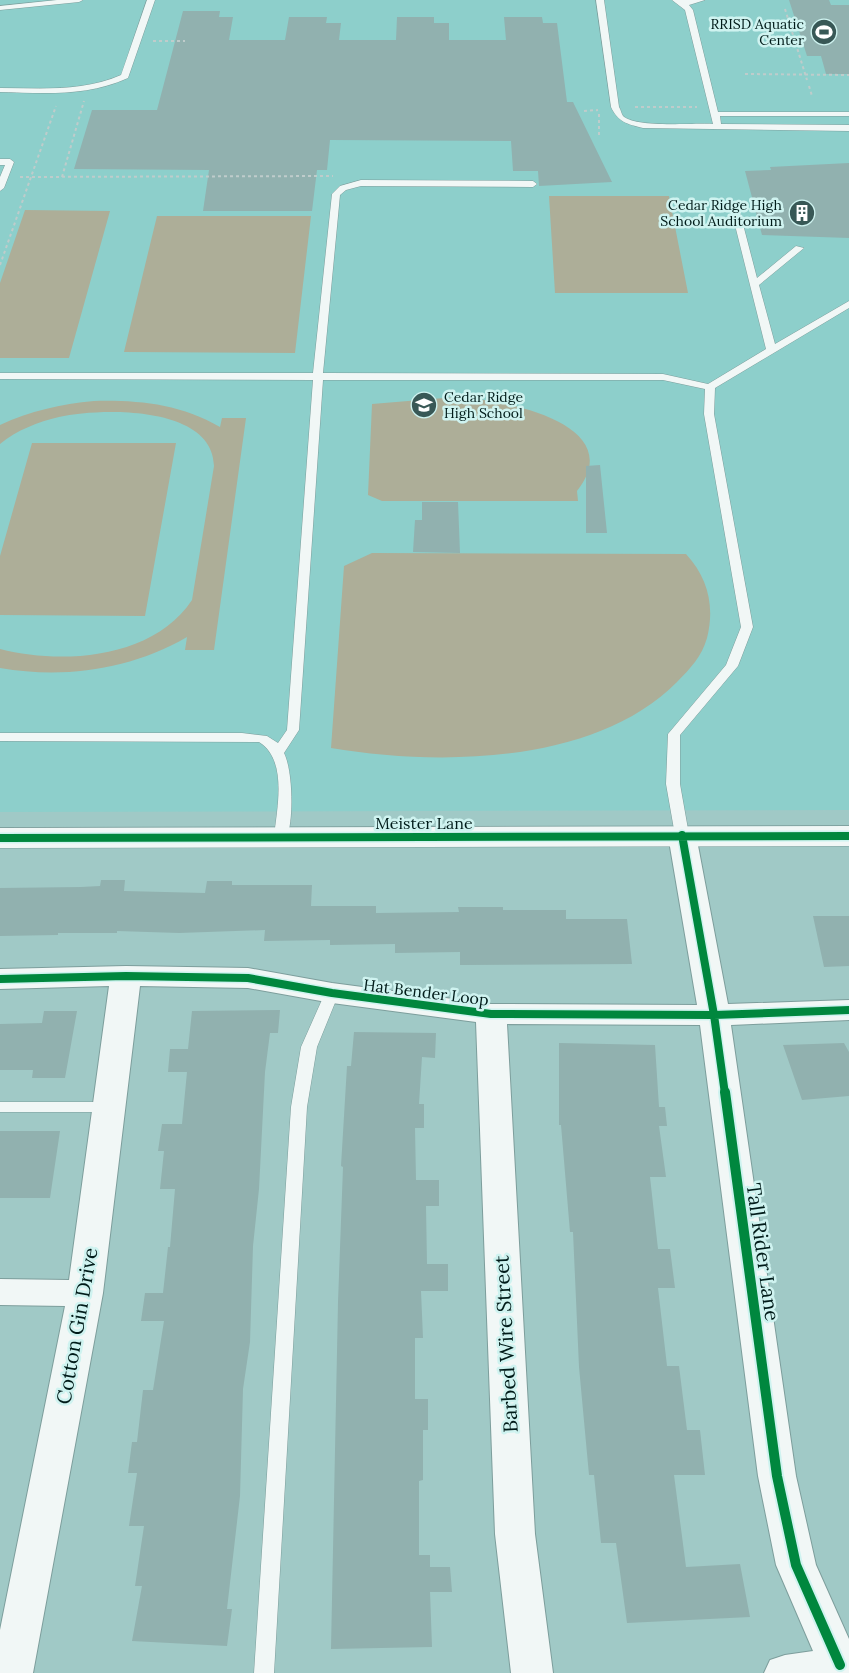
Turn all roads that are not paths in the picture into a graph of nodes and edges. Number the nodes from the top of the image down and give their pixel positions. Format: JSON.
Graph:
{"nodes":[{"id":1,"x":78,"y":0,"type":"edge"},
{"id":2,"x":151,"y":0,"type":"edge"},
{"id":3,"x":600,"y":0,"type":"edge"},
{"id":4,"x":701,"y":0,"type":"edge"},
{"id":5,"x":680,"y":2,"type":"edge"},
{"id":6,"x":0,"y":8,"type":"edge"},
{"id":7,"x":0,"y":90,"type":"edge"},
{"id":8,"x":715,"y":114,"type":"junction"},
{"id":9,"x":849,"y":114,"type":"edge"},
{"id":10,"x":718,"y":128,"type":"junction"},
{"id":11,"x":849,"y":128,"type":"edge"},
{"id":12,"x":0,"y":162,"type":"edge"},
{"id":13,"x":534,"y":184,"type":"dead end"},
{"id":14,"x":0,"y":188,"type":"edge"},
{"id":15,"x":735,"y":209,"type":"dead end"},
{"id":16,"x":799,"y":248,"type":"dead end"},
{"id":17,"x":754,"y":285,"type":"junction"},
{"id":18,"x":849,"y":304,"type":"edge"},
{"id":19,"x":771,"y":350,"type":"junction"},
{"id":20,"x":0,"y":376,"type":"edge"},
{"id":21,"x":318,"y":376,"type":"junction"},
{"id":22,"x":710,"y":387,"type":"junction"},
{"id":23,"x":0,"y":737,"type":"edge"},
{"id":24,"x":279,"y":751,"type":"junction"},
{"id":25,"x":682,"y":835,"type":"junction"},
{"id":26,"x":849,"y":836,"type":"edge"},
{"id":27,"x":281,"y":837,"type":"junction"},
{"id":28,"x":0,"y":838,"type":"edge"},
{"id":29,"x":126,"y":976,"type":"junction"},
{"id":30,"x":0,"y":979,"type":"edge"},
{"id":31,"x":332,"y":993,"type":"junction"},
{"id":32,"x":849,"y":1010,"type":"edge"},
{"id":33,"x":490,"y":1014,"type":"junction"},
{"id":34,"x":714,"y":1015,"type":"junction"},
{"id":35,"x":0,"y":1107,"type":"edge"},
{"id":36,"x":108,"y":1107,"type":"junction"},
{"id":37,"x":0,"y":1292,"type":"edge"},
{"id":38,"x":85,"y":1293,"type":"junction"},
{"id":39,"x":844,"y":1664,"type":"edge"},
{"id":40,"x":12,"y":1673,"type":"edge"},
{"id":41,"x":264,"y":1673,"type":"edge"},
{"id":42,"x":532,"y":1673,"type":"edge"},
{"id":43,"x":785,"y":1673,"type":"edge"}],
"edges":[{"from":1,"to":6,"type":"lane"},
{"from":2,"to":7,"type":"lane"},
{"from":3,"to":10,"type":"lane"},
{"from":4,"to":5,"type":"lane"},
{"from":5,"to":8,"type":"lane"},
{"from":8,"to":9,"type":"lane"},
{"from":8,"to":10,"type":"lane"},
{"from":10,"to":11,"type":"lane"},
{"from":12,"to":14,"type":"lane"},
{"from":13,"to":21,"type":"lane"},
{"from":15,"to":17,"type":"lane"},
{"from":16,"to":17,"type":"lane"},
{"from":17,"to":19,"type":"lane"},
{"from":18,"to":19,"type":"lane"},
{"from":19,"to":22,"type":"lane"},
{"from":20,"to":21,"type":"lane"},
{"from":21,"to":22,"type":"lane"},
{"from":21,"to":24,"type":"lane"},
{"from":22,"to":25,"type":"lane"},
{"from":23,"to":24,"type":"lane"},
{"from":24,"to":27,"type":"lane"},
{"from":25,"to":26,"type":"street","name":"Meister Lane"},
{"from":25,"to":27,"type":"street","name":"Meister Lane"},
{"from":25,"to":34,"type":"street","name":"Tall Rider Lane"},
{"from":27,"to":28,"type":"street","name":"Meister Lane"},
{"from":29,"to":30,"type":"street","name":"Hat Bender Loop"},
{"from":29,"to":31,"type":"street","name":"Hat Bender Loop"},
{"from":29,"to":36,"type":"street","name":"Cotton Gin Drive"},
{"from":31,"to":33,"type":"street","name":"Hat Bender Loop"},
{"from":31,"to":41,"type":"lane"},
{"from":32,"to":34,"type":"street","name":"Hat Bender Loop"},
{"from":33,"to":34,"type":"street","name":"Hat Bender Loop"},
{"from":33,"to":42,"type":"street","name":"Barbed Wire Street"},
{"from":34,"to":39,"type":"street","name":"Tall Rider Lane"},
{"from":35,"to":36,"type":"lane"},
{"from":36,"to":38,"type":"street","name":"Cotton Gin Drive"},
{"from":37,"to":38,"type":"street"},
{"from":38,"to":40,"type":"street","name":"Cotton Gin Drive"},
{"from":39,"to":43,"type":"street"}]}
